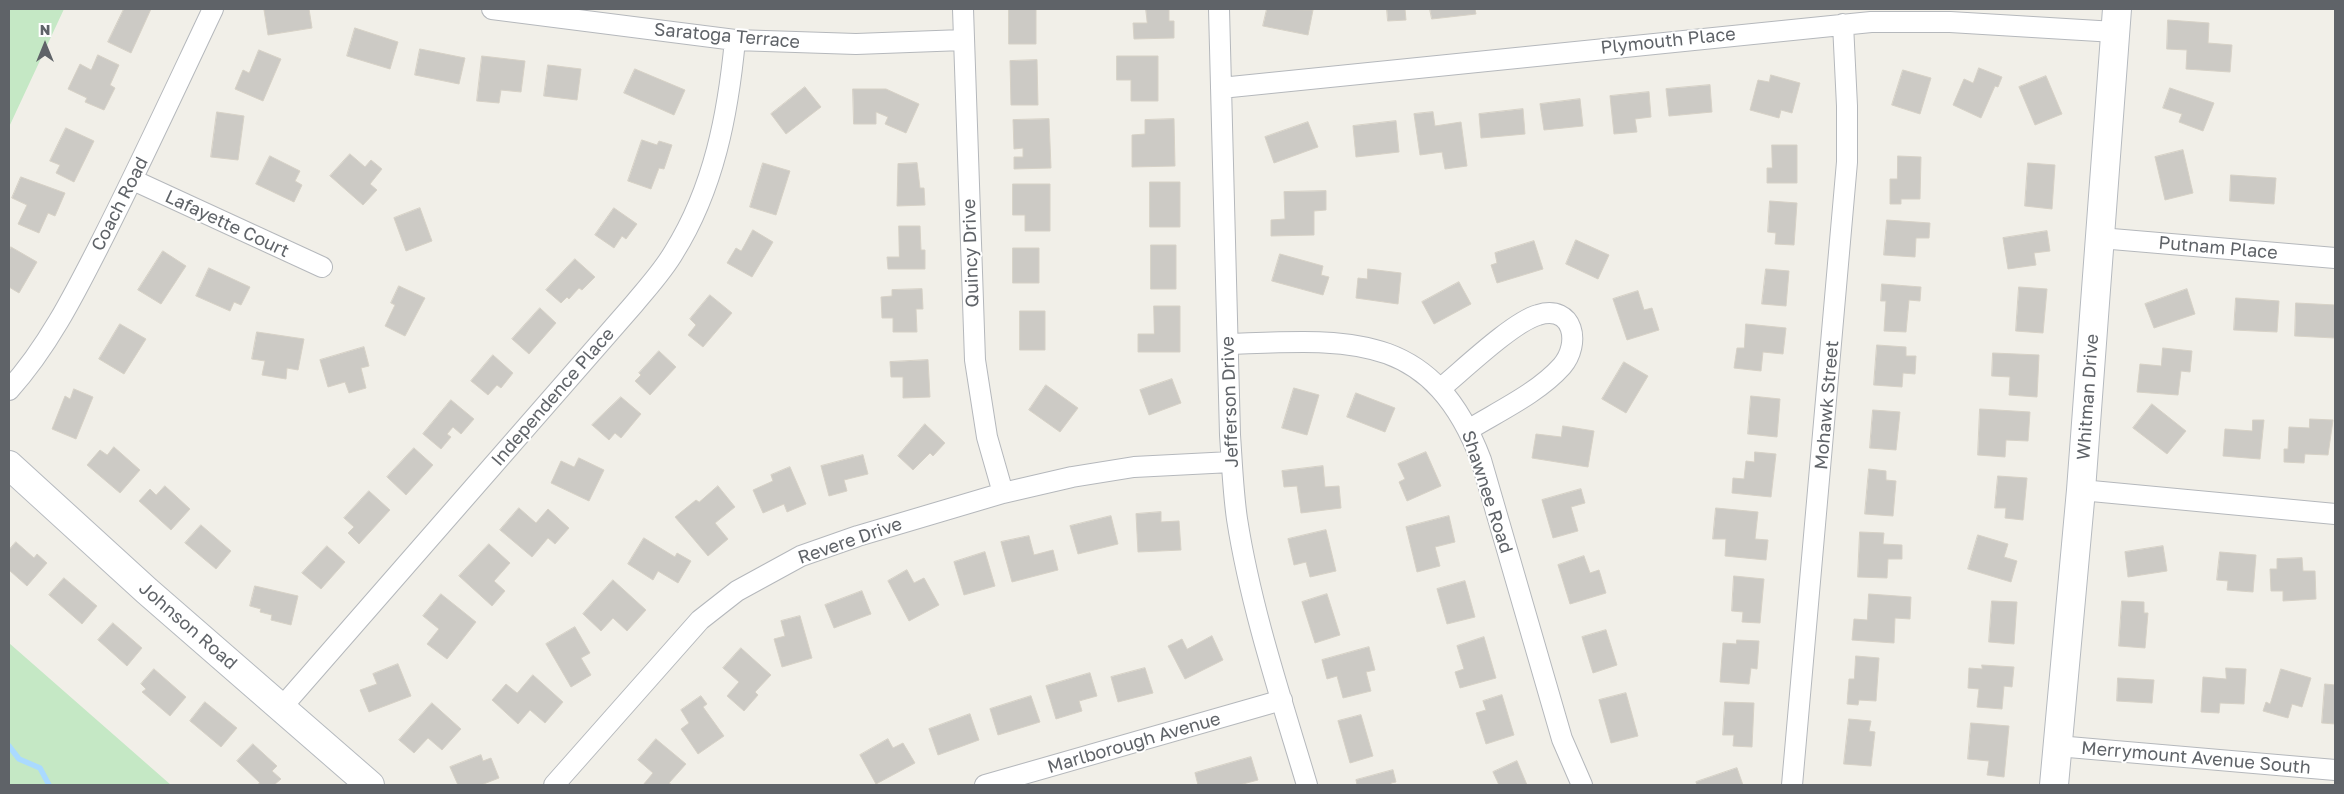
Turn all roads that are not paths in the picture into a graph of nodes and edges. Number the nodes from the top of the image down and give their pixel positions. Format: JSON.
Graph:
{"nodes":[{"id":1,"x":212,"y":9,"type":"edge"},
{"id":2,"x":492,"y":9,"type":"edge"},
{"id":3,"x":963,"y":9,"type":"edge"},
{"id":4,"x":1220,"y":9,"type":"edge"},
{"id":5,"x":2116,"y":21,"type":"edge"},
{"id":6,"x":1843,"y":24,"type":"junction"},
{"id":7,"x":736,"y":40,"type":"junction"},
{"id":8,"x":963,"y":40,"type":"junction"},
{"id":9,"x":1221,"y":88,"type":"junction"},
{"id":10,"x":133,"y":180,"type":"junction"},
{"id":11,"x":2100,"y":238,"type":"junction"},
{"id":12,"x":2335,"y":258,"type":"edge"},
{"id":13,"x":322,"y":267,"type":"dead end"},
{"id":14,"x":1229,"y":344,"type":"junction"},
{"id":15,"x":1441,"y":388,"type":"junction"},
{"id":16,"x":9,"y":390,"type":"edge"},
{"id":17,"x":1468,"y":430,"type":"junction"},
{"id":18,"x":1232,"y":462,"type":"junction"},
{"id":19,"x":9,"y":465,"type":"edge"},
{"id":20,"x":2081,"y":490,"type":"junction"},
{"id":21,"x":1003,"y":494,"type":"junction"},
{"id":22,"x":2335,"y":514,"type":"edge"},
{"id":23,"x":1282,"y":700,"type":"junction"},
{"id":24,"x":282,"y":708,"type":"junction"},
{"id":25,"x":2057,"y":746,"type":"junction"},
{"id":26,"x":2322,"y":775,"type":"edge"},
{"id":27,"x":370,"y":785,"type":"edge"},
{"id":28,"x":554,"y":785,"type":"edge"},
{"id":29,"x":985,"y":785,"type":"edge"},
{"id":30,"x":1307,"y":785,"type":"edge"},
{"id":31,"x":1582,"y":785,"type":"edge"},
{"id":32,"x":1792,"y":785,"type":"edge"},
{"id":33,"x":2054,"y":785,"type":"edge"}],
"edges":[{"from":1,"to":10,"type":"street","name":"Coach Road"},
{"from":2,"to":7,"type":"street","name":"Saratoga Terrace"},
{"from":3,"to":8,"type":"street","name":"Quincy Drive"},
{"from":4,"to":9,"type":"street","name":"Jefferson Drive"},
{"from":5,"to":6,"type":"street","name":"Plymouth Place"},
{"from":5,"to":11,"type":"street","name":"Whitman Drive"},
{"from":6,"to":9,"type":"street","name":"Plymouth Place"},
{"from":6,"to":32,"type":"street","name":"Mohawk Street"},
{"from":7,"to":8,"type":"street","name":"Saratoga Terrace"},
{"from":7,"to":24,"type":"street","name":"Independence Place"},
{"from":8,"to":21,"type":"street","name":"Quincy Drive"},
{"from":9,"to":14,"type":"street","name":"Jefferson Drive"},
{"from":10,"to":13,"type":"street","name":"Lafayette Court"},
{"from":10,"to":16,"type":"street","name":"Coach Road"},
{"from":11,"to":12,"type":"street","name":"Putnam Place"},
{"from":11,"to":20,"type":"street","name":"Whitman Drive"},
{"from":14,"to":15,"type":"street","name":"Shawnee Road"},
{"from":14,"to":18,"type":"street","name":"Jefferson Drive"},
{"from":15,"to":17,"type":"street","name":"Shawnee Road"},
{"from":15,"to":17,"type":"street"},
{"from":17,"to":31,"type":"street","name":"Shawnee Road"},
{"from":18,"to":21,"type":"street","name":"Revere Drive"},
{"from":18,"to":23,"type":"street","name":"Jefferson Drive"},
{"from":19,"to":24,"type":"street","name":"Johnson Road"},
{"from":20,"to":22,"type":"street"},
{"from":20,"to":25,"type":"street","name":"Whitman Drive"},
{"from":21,"to":28,"type":"street","name":"Revere Drive"},
{"from":23,"to":29,"type":"street","name":"Marlborough Avenue"},
{"from":23,"to":30,"type":"street","name":"Jefferson Drive"},
{"from":24,"to":27,"type":"street","name":"Johnson Road"},
{"from":25,"to":26,"type":"street","name":"Merrymount Avenue South"},
{"from":25,"to":33,"type":"street","name":"Whitman Drive"}]}
